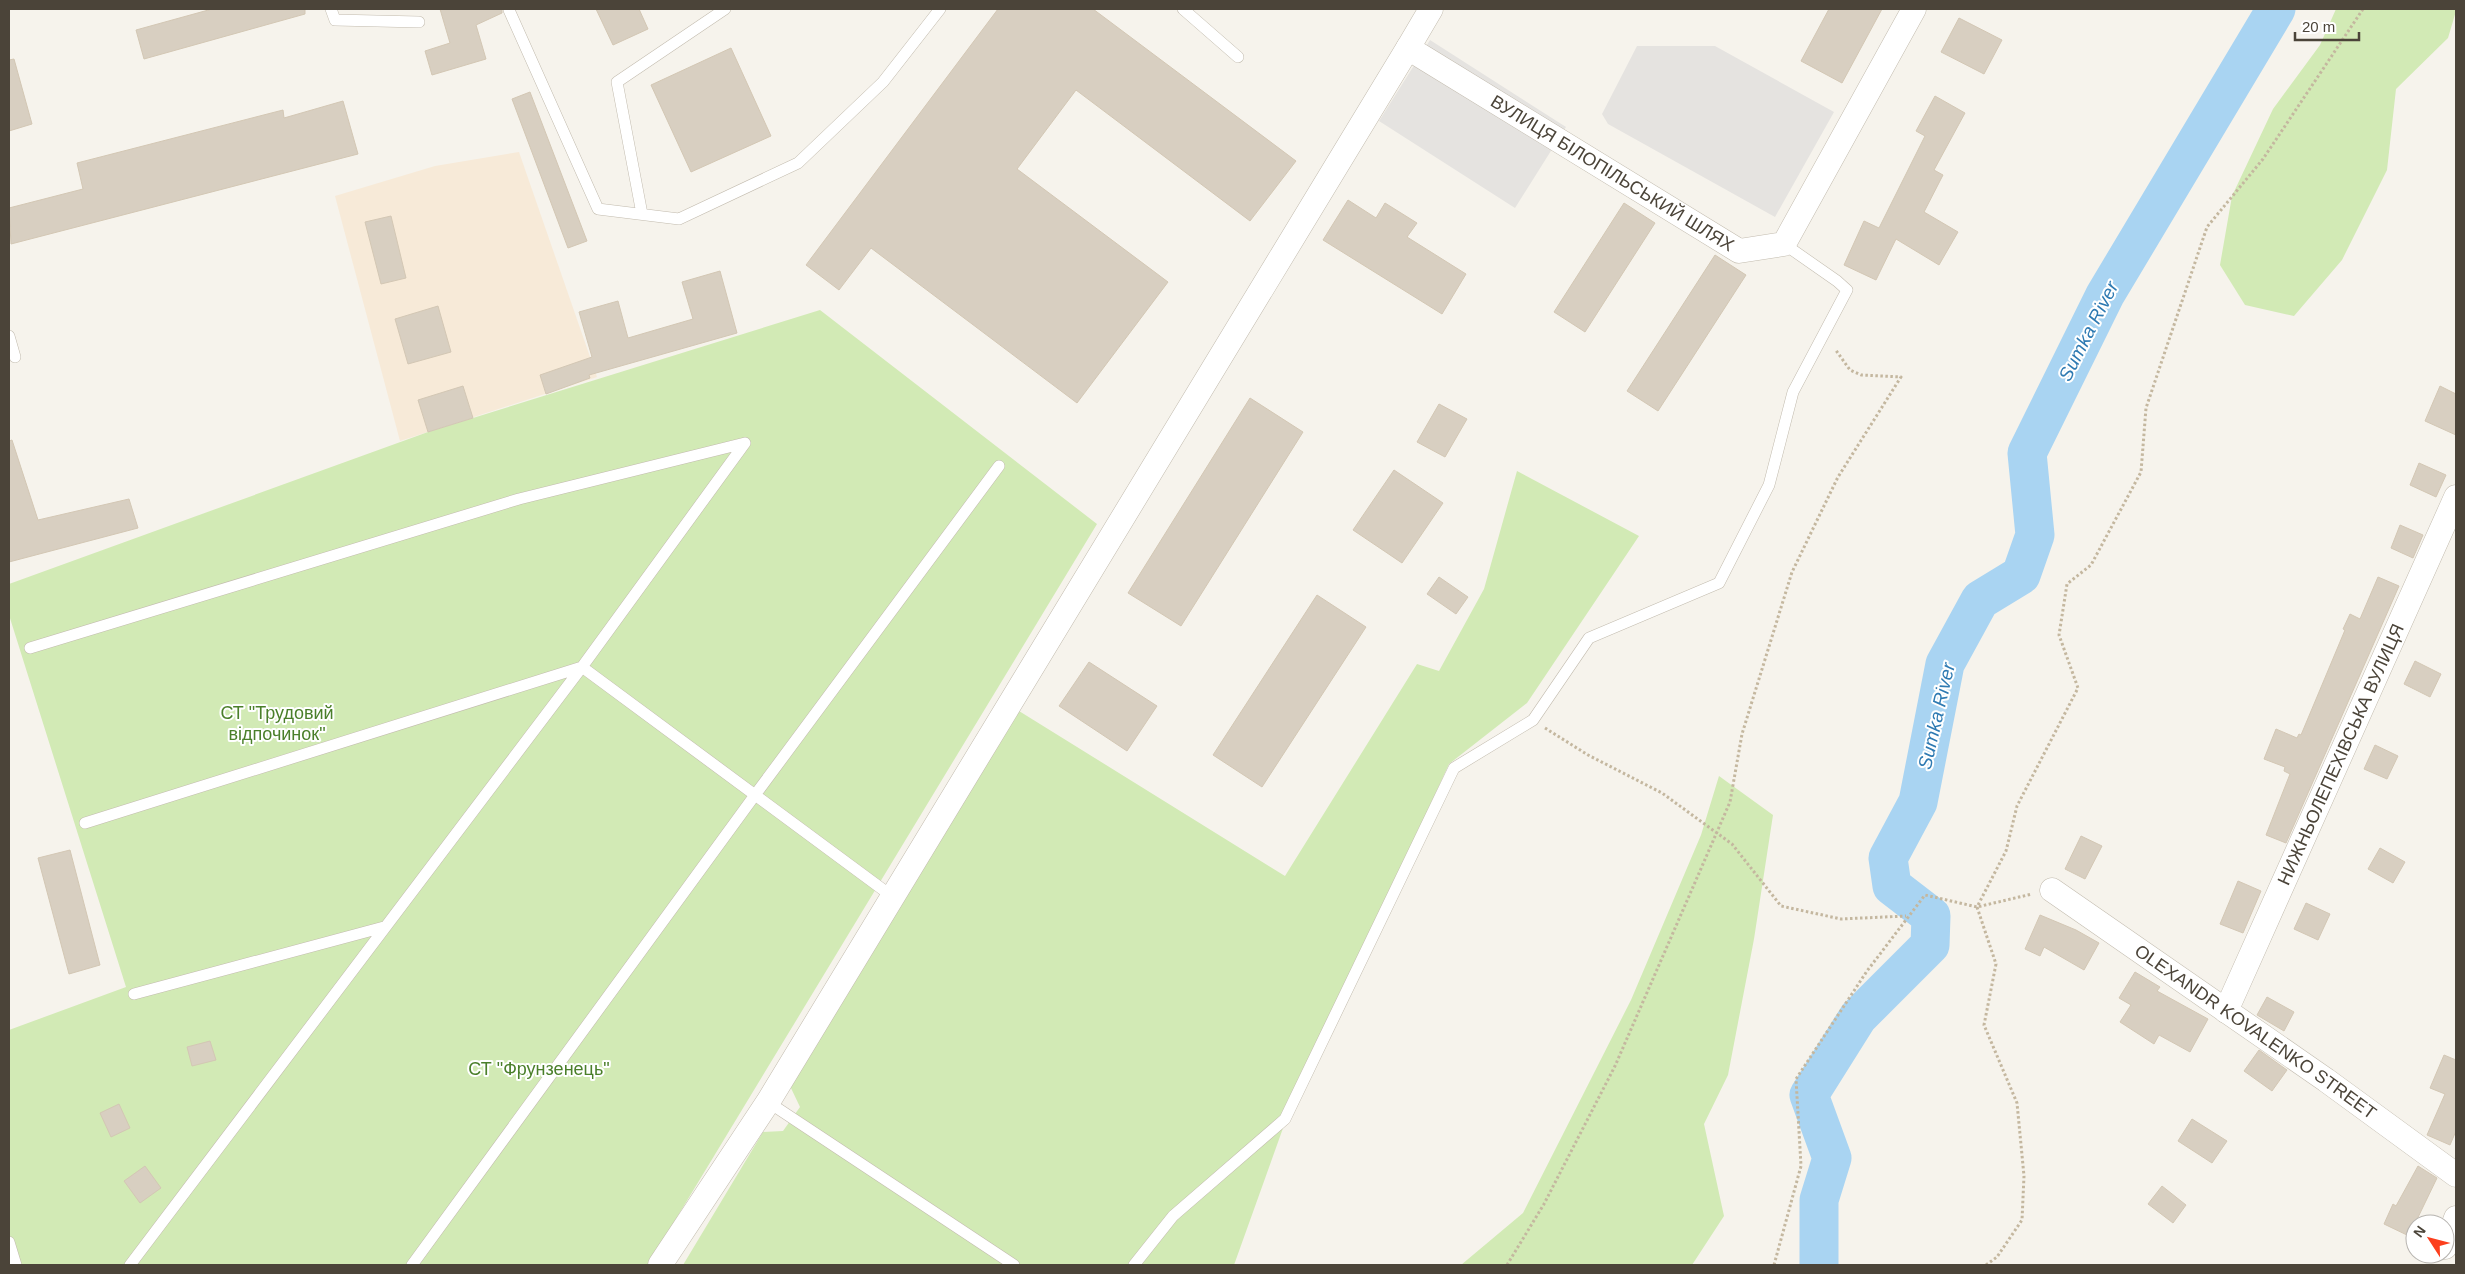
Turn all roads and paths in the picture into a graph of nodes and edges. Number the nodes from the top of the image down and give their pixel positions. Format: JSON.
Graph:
{"nodes":[{"id":1,"x":331,"y":9,"type":"edge"},
{"id":2,"x":725,"y":9,"type":"edge"},
{"id":3,"x":940,"y":9,"type":"edge"},
{"id":4,"x":1183,"y":9,"type":"edge"},
{"id":5,"x":1431,"y":9,"type":"edge"},
{"id":6,"x":1914,"y":9,"type":"edge"},
{"id":7,"x":2363,"y":9,"type":"edge"},
{"id":8,"x":509,"y":10,"type":"edge"},
{"id":9,"x":418,"y":22,"type":"dead end"},
{"id":10,"x":1408,"y":48,"type":"junction"},
{"id":11,"x":1238,"y":57,"type":"dead end"},
{"id":12,"x":642,"y":214,"type":"junction"},
{"id":13,"x":1784,"y":244,"type":"junction"},
{"id":14,"x":1823,"y":335,"type":"junction"},
{"id":15,"x":9,"y":336,"type":"edge"},
{"id":16,"x":15,"y":357,"type":"dead end"},
{"id":17,"x":999,"y":466,"type":"dead end"},
{"id":18,"x":2456,"y":497,"type":"edge"},
{"id":19,"x":30,"y":648,"type":"dead end"},
{"id":20,"x":582,"y":667,"type":"junction"},
{"id":21,"x":1533,"y":720,"type":"junction"},
{"id":22,"x":755,"y":795,"type":"junction"},
{"id":23,"x":85,"y":823,"type":"dead end"},
{"id":24,"x":2052,"y":890,"type":"joint"},
{"id":25,"x":893,"y":897,"type":"junction"},
{"id":26,"x":1977,"y":907,"type":"junction"},
{"id":27,"x":1907,"y":916,"type":"junction"},
{"id":28,"x":384,"y":927,"type":"junction"},
{"id":29,"x":134,"y":994,"type":"dead end"},
{"id":30,"x":2226,"y":1011,"type":"junction"},
{"id":31,"x":768,"y":1102,"type":"junction"},
{"id":32,"x":2456,"y":1175,"type":"edge"},
{"id":33,"x":9,"y":1242,"type":"edge"},
{"id":34,"x":16,"y":1265,"type":"edge"},
{"id":35,"x":130,"y":1265,"type":"edge"},
{"id":36,"x":412,"y":1265,"type":"edge"},
{"id":37,"x":660,"y":1265,"type":"edge"},
{"id":38,"x":1014,"y":1265,"type":"edge"},
{"id":39,"x":1134,"y":1265,"type":"edge"},
{"id":40,"x":1507,"y":1265,"type":"edge"},
{"id":41,"x":1774,"y":1265,"type":"edge"},
{"id":42,"x":1986,"y":1265,"type":"edge"}],
"edges":[{"from":1,"to":9,"type":"lane"},
{"from":2,"to":12,"type":"lane"},
{"from":3,"to":12,"type":"lane"},
{"from":4,"to":11,"type":"lane"},
{"from":5,"to":10,"type":"street"},
{"from":6,"to":13,"type":"street"},
{"from":7,"to":26,"type":"path"},
{"from":8,"to":12,"type":"lane"},
{"from":10,"to":13,"type":"street","name":"ВУЛИЦЯ БІЛОПІЛЬСЬКИЙ ШЛЯХ"},
{"from":10,"to":25,"type":"street"},
{"from":13,"to":14,"type":"lane"},
{"from":14,"to":21,"type":"lane"},
{"from":14,"to":40,"type":"path"},
{"from":15,"to":16,"type":"lane"},
{"from":17,"to":22,"type":"lane"},
{"from":18,"to":30,"type":"street","name":"НИЖНЬОЛЕПЕХІВСЬКА ВУЛИЦЯ"},
{"from":19,"to":20,"type":"lane"},
{"from":20,"to":22,"type":"lane"},
{"from":20,"to":23,"type":"lane"},
{"from":20,"to":28,"type":"lane"},
{"from":21,"to":27,"type":"path"},
{"from":21,"to":39,"type":"lane"},
{"from":22,"to":25,"type":"lane"},
{"from":22,"to":36,"type":"lane"},
{"from":24,"to":26,"type":"path"},
{"from":24,"to":30,"type":"street","name":"OLEXANDR KOVALENKO STREET"},
{"from":25,"to":31,"type":"street"},
{"from":26,"to":27,"type":"path"},
{"from":26,"to":42,"type":"path"},
{"from":27,"to":41,"type":"path"},
{"from":28,"to":29,"type":"lane"},
{"from":28,"to":35,"type":"lane"},
{"from":30,"to":32,"type":"street","name":"OLEXANDR KOVALENKO STREET"},
{"from":31,"to":37,"type":"street"},
{"from":31,"to":38,"type":"lane"},
{"from":33,"to":34,"type":"lane"}]}
